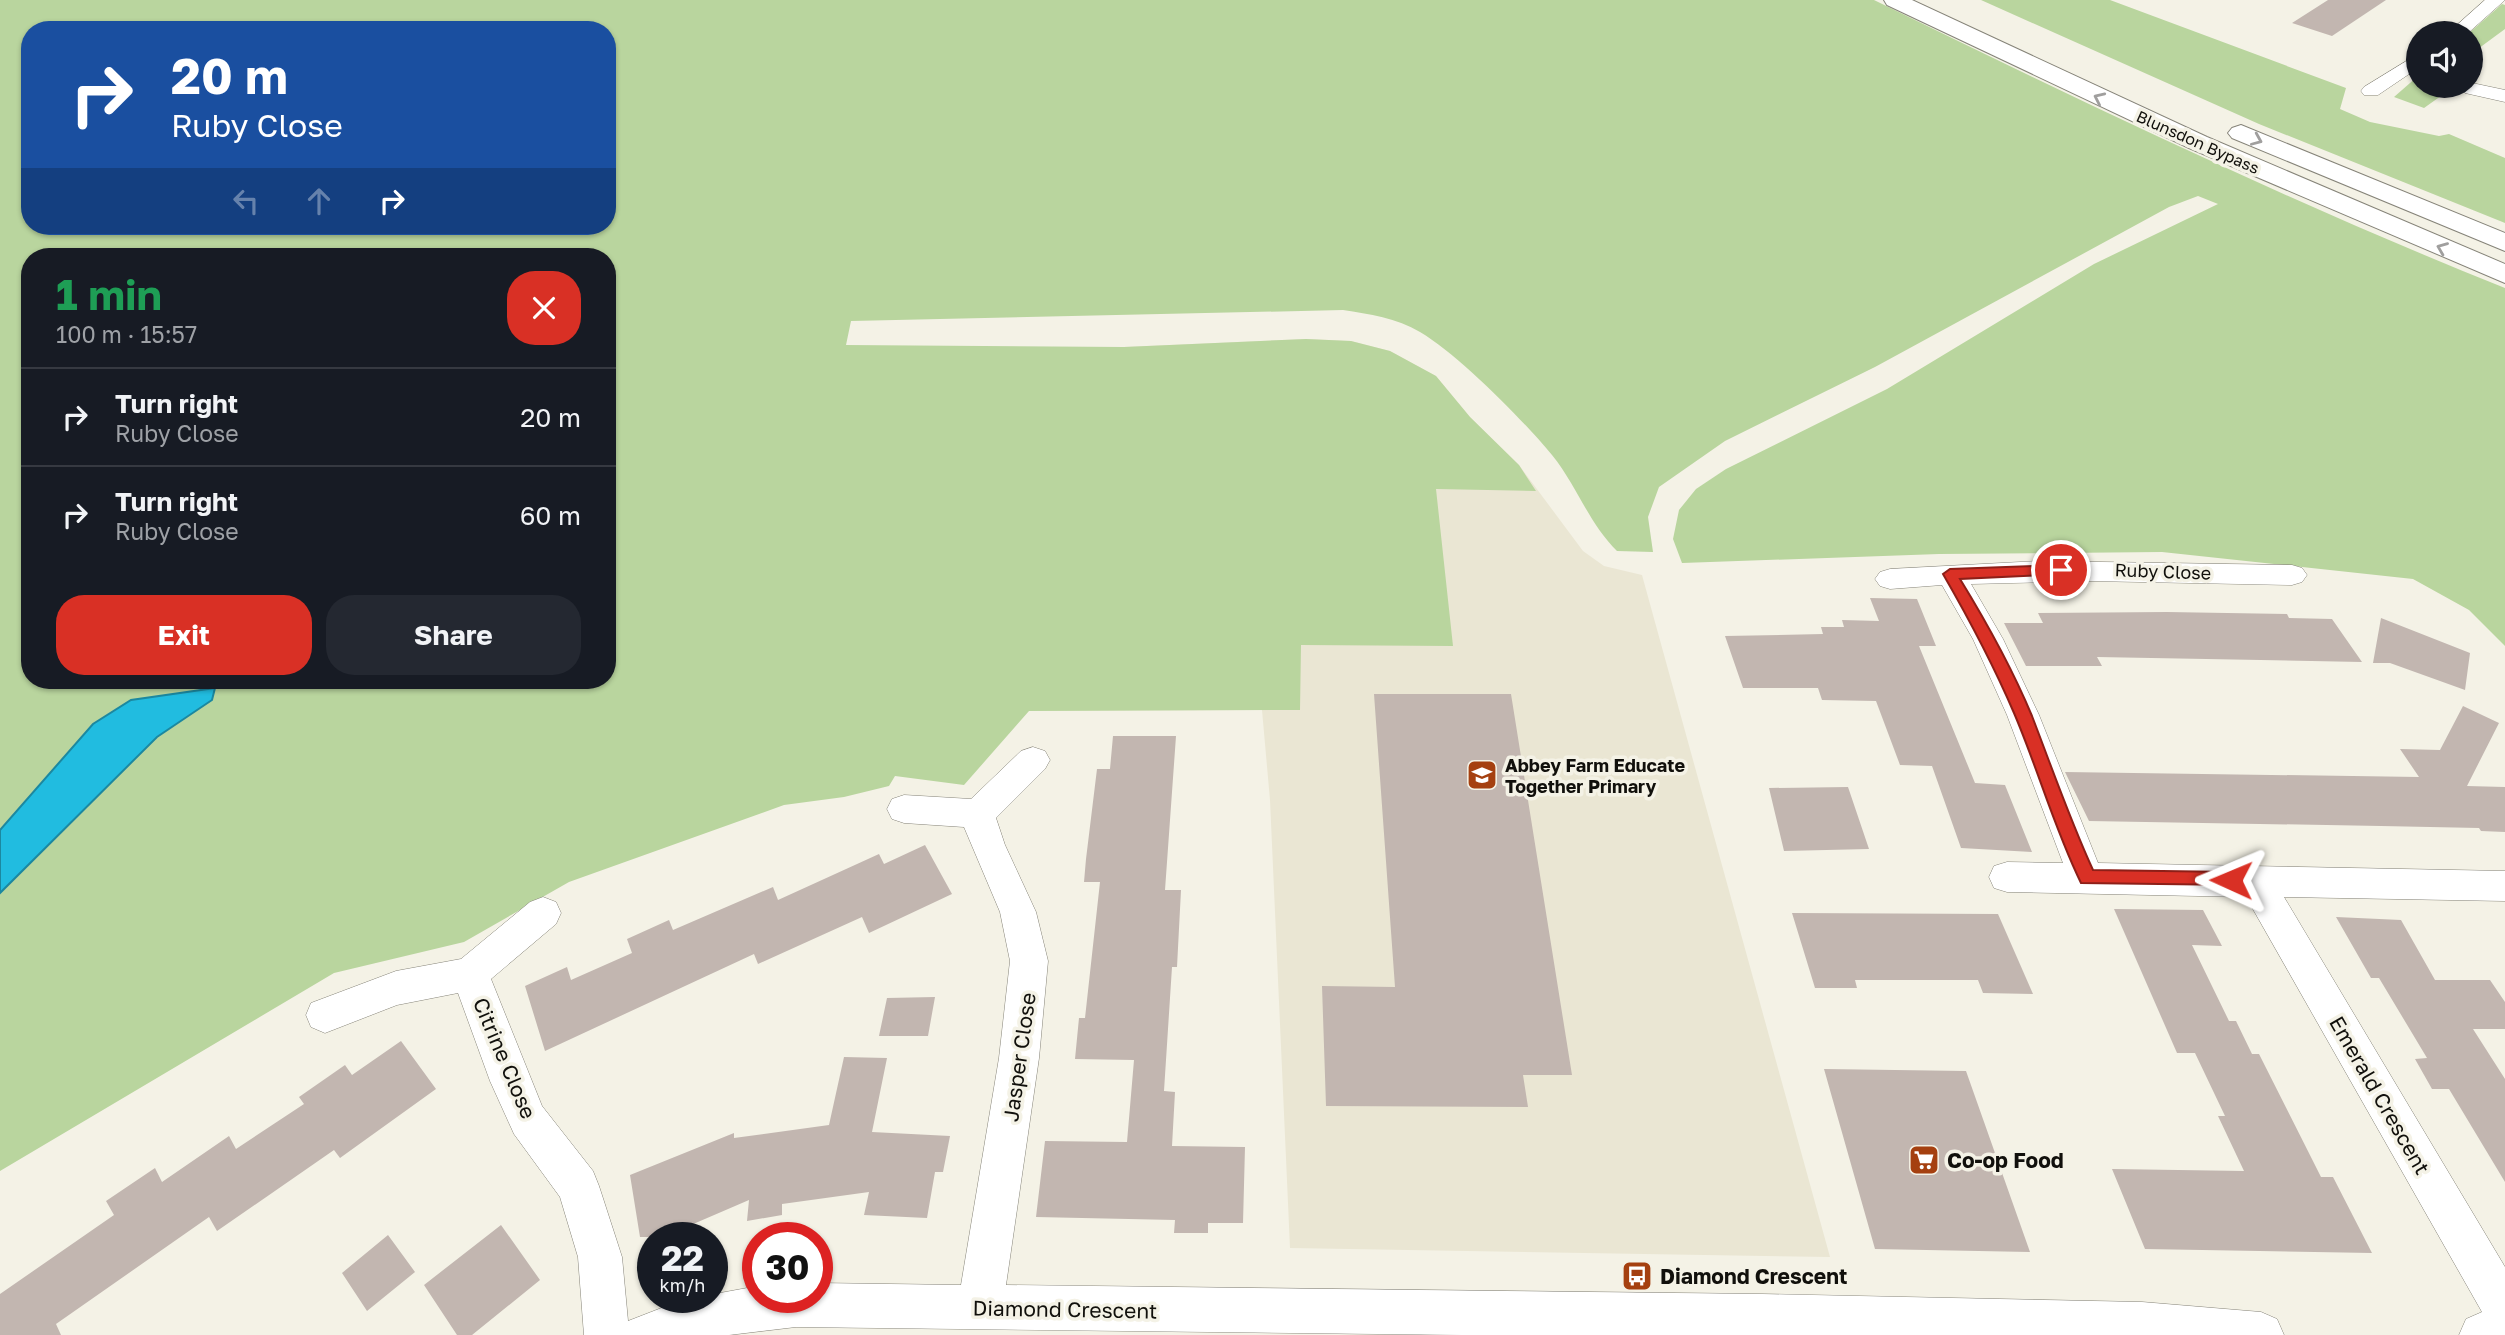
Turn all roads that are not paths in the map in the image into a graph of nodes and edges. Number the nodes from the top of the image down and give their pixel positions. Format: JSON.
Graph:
{"nodes":[{"id":1,"x":1895,"y":0,"type":"edge"},
{"id":2,"x":1950,"y":0,"type":"edge"},
{"id":3,"x":2496,"y":0,"type":"edge"},
{"id":4,"x":2471,"y":21,"type":"edge"},
{"id":5,"x":2018,"y":33,"type":"dead end"},
{"id":6,"x":2406,"y":68,"type":"edge"},
{"id":7,"x":2371,"y":91,"type":"dead end"},
{"id":8,"x":2483,"y":91,"type":"edge"},
{"id":9,"x":2505,"y":96,"type":"edge"},
{"id":10,"x":2218,"y":123,"type":"dead end"},
{"id":11,"x":2505,"y":243,"type":"edge"},
{"id":12,"x":2505,"y":274,"type":"edge"},
{"id":13,"x":1950,"y":574,"type":"junction"},
{"id":14,"x":2291,"y":575,"type":"dead end"},
{"id":15,"x":1890,"y":579,"type":"dead end"},
{"id":16,"x":1033,"y":760,"type":"dead end"},
{"id":17,"x":904,"y":808,"type":"dead end"},
{"id":18,"x":978,"y":814,"type":"junction"},
{"id":19,"x":2007,"y":877,"type":"dead end"},
{"id":20,"x":2087,"y":878,"type":"junction"},
{"id":21,"x":2255,"y":880,"type":"junction"},
{"id":22,"x":2505,"y":886,"type":"edge"},
{"id":23,"x":543,"y":913,"type":"dead end"},
{"id":24,"x":470,"y":974,"type":"junction"},
{"id":25,"x":325,"y":1015,"type":"dead end"},
{"id":26,"x":980,"y":1307,"type":"junction"},
{"id":27,"x":2505,"y":1309,"type":"edge"},
{"id":28,"x":1131,"y":1323,"type":"edge"},
{"id":29,"x":1826,"y":1326,"type":"edge"},
{"id":30,"x":2505,"y":1328,"type":"edge"},
{"id":31,"x":607,"y":1335,"type":"edge"},
{"id":32,"x":645,"y":1335,"type":"edge"},
{"id":33,"x":2262,"y":1335,"type":"edge"},
{"id":34,"x":2482,"y":1335,"type":"edge"}],
"edges":[{"from":12,"to":1,"type":"highway","name":"Blunsdon Bypass","one_way":true},
{"from":2,"to":5,"type":"highway"},
{"from":3,"to":4,"type":"street"},
{"from":6,"to":7,"type":"street"},
{"from":8,"to":9,"type":"street"},
{"from":10,"to":11,"type":"highway","name":"Blunsdon Bypass","one_way":true},
{"from":13,"to":14,"type":"street","name":"Ruby Close"},
{"from":13,"to":15,"type":"street","name":"Ruby Close"},
{"from":13,"to":20,"type":"street"},
{"from":16,"to":18,"type":"street"},
{"from":17,"to":18,"type":"street"},
{"from":18,"to":26,"type":"street","name":"Jasper Close"},
{"from":19,"to":20,"type":"street"},
{"from":20,"to":21,"type":"street"},
{"from":21,"to":22,"type":"street"},
{"from":21,"to":27,"type":"street","name":"Emerald Crescent"},
{"from":23,"to":24,"type":"street"},
{"from":24,"to":25,"type":"street"},
{"from":24,"to":31,"type":"street","name":"Citrine Close"},
{"from":26,"to":28,"type":"street","name":"Diamond Crescent"},
{"from":26,"to":32,"type":"street","name":"Diamond Crescent"},
{"from":28,"to":29,"type":"street","name":"Diamond Crescent"},
{"from":29,"to":33,"type":"street","name":"Diamond Crescent"},
{"from":30,"to":34,"type":"street"}]}
